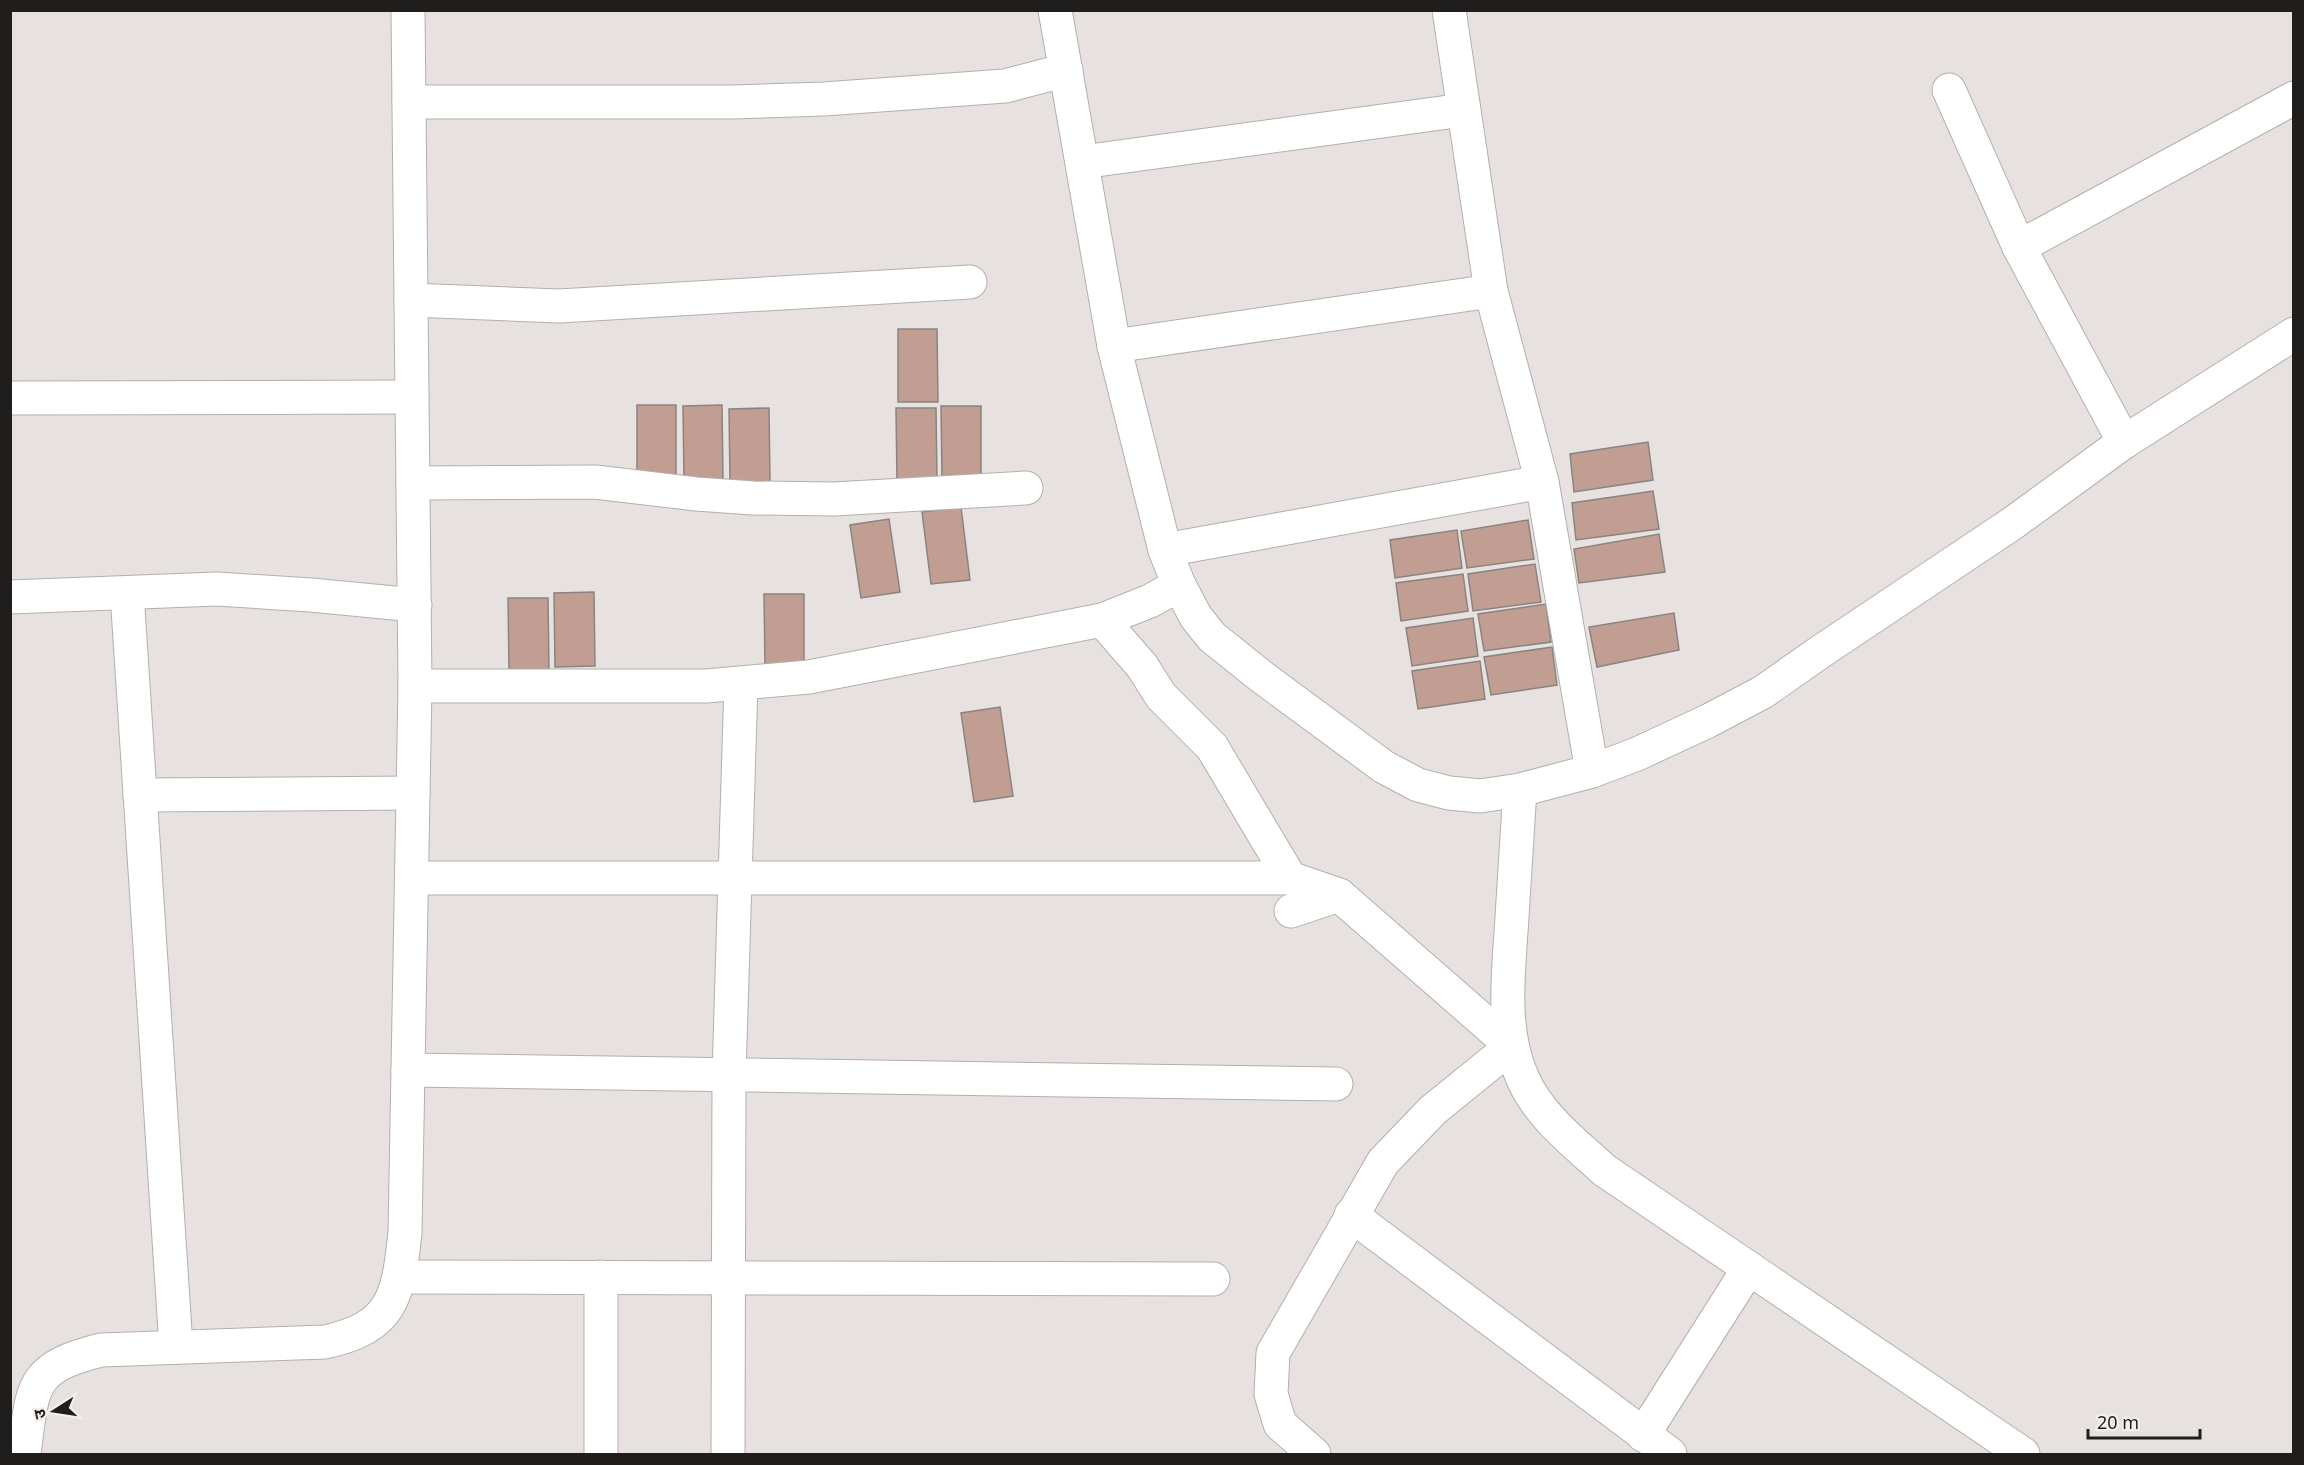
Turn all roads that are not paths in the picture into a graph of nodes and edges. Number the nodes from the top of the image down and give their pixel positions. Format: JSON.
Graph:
{"nodes":[{"id":1,"x":408,"y":10,"type":"edge"},
{"id":2,"x":1055,"y":10,"type":"edge"},
{"id":3,"x":1449,"y":10,"type":"edge"},
{"id":4,"x":1055,"y":74,"type":"junction"},
{"id":5,"x":1949,"y":90,"type":"dead end"},
{"id":6,"x":2294,"y":98,"type":"edge"},
{"id":7,"x":409,"y":102,"type":"junction"},
{"id":8,"x":1463,"y":110,"type":"junction"},
{"id":9,"x":1082,"y":162,"type":"junction"},
{"id":10,"x":2019,"y":247,"type":"junction"},
{"id":11,"x":970,"y":282,"type":"dead end"},
{"id":12,"x":1491,"y":291,"type":"junction"},
{"id":13,"x":411,"y":300,"type":"junction"},
{"id":14,"x":2294,"y":334,"type":"edge"},
{"id":15,"x":1114,"y":346,"type":"junction"},
{"id":16,"x":10,"y":398,"type":"edge"},
{"id":17,"x":412,"y":398,"type":"junction"},
{"id":18,"x":2124,"y":442,"type":"junction"},
{"id":19,"x":1542,"y":482,"type":"junction"},
{"id":20,"x":413,"y":483,"type":"junction"},
{"id":21,"x":1026,"y":488,"type":"dead end"},
{"id":22,"x":1165,"y":550,"type":"junction"},
{"id":23,"x":1179,"y":585,"type":"junction"},
{"id":24,"x":127,"y":593,"type":"junction"},
{"id":25,"x":10,"y":597,"type":"edge"},
{"id":26,"x":415,"y":605,"type":"junction"},
{"id":27,"x":1102,"y":620,"type":"junction"},
{"id":28,"x":741,"y":684,"type":"junction"},
{"id":29,"x":415,"y":687,"type":"junction"},
{"id":30,"x":1592,"y":771,"type":"junction"},
{"id":31,"x":1520,"y":790,"type":"junction"},
{"id":32,"x":413,"y":793,"type":"junction"},
{"id":33,"x":140,"y":795,"type":"junction"},
{"id":34,"x":412,"y":878,"type":"junction"},
{"id":35,"x":734,"y":878,"type":"junction"},
{"id":36,"x":1290,"y":878,"type":"junction"},
{"id":37,"x":1339,"y":895,"type":"junction"},
{"id":38,"x":1291,"y":910,"type":"dead end"},
{"id":39,"x":1512,"y":1046,"type":"junction"},
{"id":40,"x":408,"y":1070,"type":"junction"},
{"id":41,"x":729,"y":1074,"type":"junction"},
{"id":42,"x":1336,"y":1084,"type":"dead end"},
{"id":43,"x":1351,"y":1215,"type":"junction"},
{"id":44,"x":1749,"y":1268,"type":"junction"},
{"id":45,"x":400,"y":1277,"type":"junction"},
{"id":46,"x":601,"y":1278,"type":"junction"},
{"id":47,"x":729,"y":1278,"type":"junction"},
{"id":48,"x":1213,"y":1280,"type":"dead end"},
{"id":49,"x":176,"y":1347,"type":"junction"},
{"id":50,"x":1643,"y":1435,"type":"junction"},
{"id":51,"x":24,"y":1455,"type":"edge"},
{"id":52,"x":601,"y":1455,"type":"edge"},
{"id":53,"x":728,"y":1455,"type":"edge"},
{"id":54,"x":1314,"y":1455,"type":"edge"},
{"id":55,"x":1670,"y":1455,"type":"edge"},
{"id":56,"x":2023,"y":1455,"type":"edge"}],
"edges":[{"from":1,"to":7,"type":"street"},
{"from":2,"to":4,"type":"street"},
{"from":3,"to":8,"type":"street"},
{"from":4,"to":7,"type":"street"},
{"from":4,"to":9,"type":"street"},
{"from":5,"to":10,"type":"street"},
{"from":6,"to":10,"type":"street"},
{"from":7,"to":13,"type":"street"},
{"from":8,"to":9,"type":"street"},
{"from":8,"to":12,"type":"street"},
{"from":9,"to":15,"type":"street"},
{"from":10,"to":18,"type":"street"},
{"from":11,"to":13,"type":"street"},
{"from":12,"to":15,"type":"street"},
{"from":12,"to":19,"type":"street"},
{"from":13,"to":17,"type":"street"},
{"from":14,"to":18,"type":"street"},
{"from":15,"to":22,"type":"street"},
{"from":16,"to":17,"type":"street"},
{"from":17,"to":20,"type":"street"},
{"from":18,"to":30,"type":"street"},
{"from":19,"to":22,"type":"street"},
{"from":19,"to":30,"type":"street"},
{"from":20,"to":21,"type":"street"},
{"from":20,"to":26,"type":"street"},
{"from":22,"to":23,"type":"street"},
{"from":23,"to":27,"type":"street"},
{"from":23,"to":31,"type":"street"},
{"from":24,"to":25,"type":"street"},
{"from":24,"to":26,"type":"street"},
{"from":24,"to":33,"type":"street"},
{"from":26,"to":29,"type":"street"},
{"from":27,"to":28,"type":"street"},
{"from":27,"to":36,"type":"street"},
{"from":28,"to":29,"type":"street"},
{"from":28,"to":35,"type":"street"},
{"from":29,"to":32,"type":"street"},
{"from":30,"to":31,"type":"street"},
{"from":31,"to":39,"type":"street"},
{"from":32,"to":33,"type":"street"},
{"from":32,"to":34,"type":"street"},
{"from":33,"to":49,"type":"street"},
{"from":34,"to":35,"type":"street"},
{"from":34,"to":40,"type":"street"},
{"from":35,"to":36,"type":"street"},
{"from":35,"to":41,"type":"street"},
{"from":36,"to":37,"type":"street"},
{"from":37,"to":38,"type":"street"},
{"from":37,"to":39,"type":"street"},
{"from":39,"to":43,"type":"street"},
{"from":39,"to":44,"type":"street"},
{"from":40,"to":41,"type":"street"},
{"from":40,"to":45,"type":"street"},
{"from":41,"to":42,"type":"street"},
{"from":41,"to":47,"type":"street"},
{"from":43,"to":50,"type":"street"},
{"from":43,"to":54,"type":"street"},
{"from":44,"to":50,"type":"street"},
{"from":44,"to":56,"type":"street"},
{"from":45,"to":46,"type":"street"},
{"from":45,"to":49,"type":"street"},
{"from":46,"to":47,"type":"street"},
{"from":46,"to":52,"type":"street"},
{"from":47,"to":48,"type":"street"},
{"from":47,"to":53,"type":"street"},
{"from":49,"to":51,"type":"street"},
{"from":50,"to":55,"type":"street"}]}
